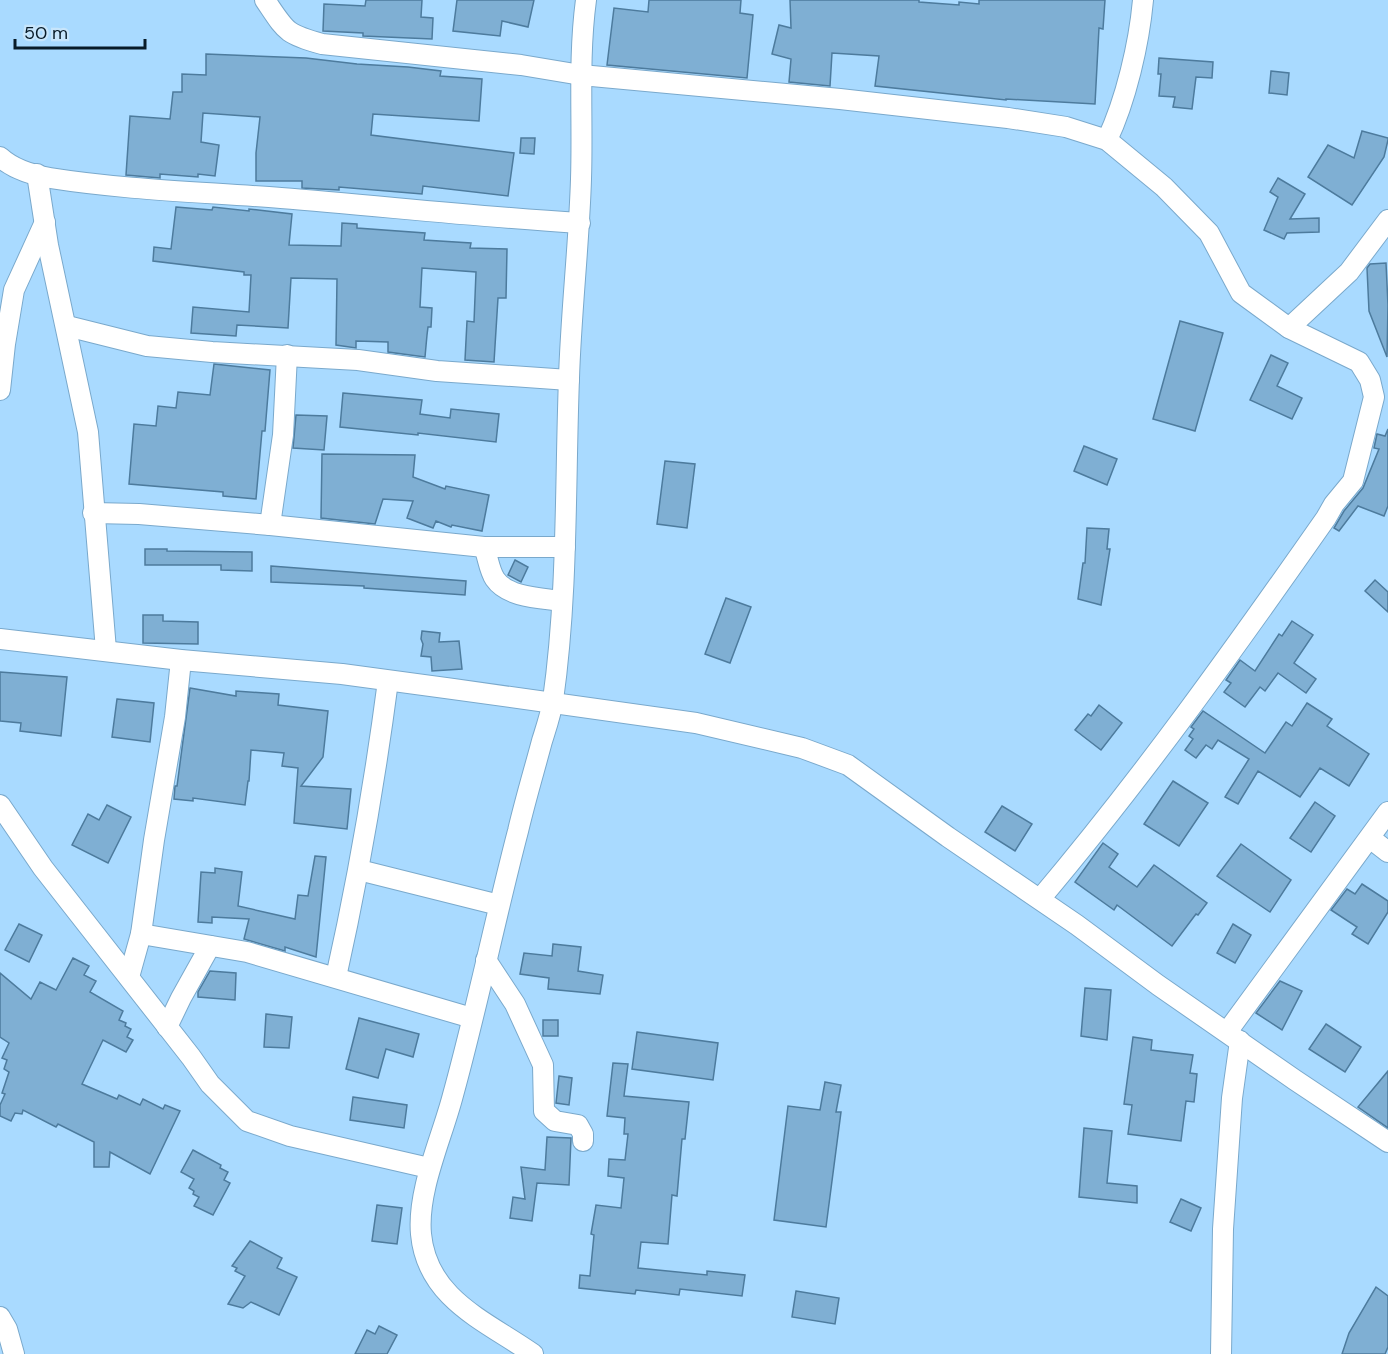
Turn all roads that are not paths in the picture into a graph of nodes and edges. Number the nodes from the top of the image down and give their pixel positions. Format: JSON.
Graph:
{"nodes":[{"id":1,"x":265,"y":0,"type":"edge"},
{"id":2,"x":586,"y":0,"type":"edge"},
{"id":3,"x":1143,"y":0,"type":"edge"},
{"id":4,"x":581,"y":75,"type":"junction"},
{"id":5,"x":1107,"y":140,"type":"junction"},
{"id":6,"x":0,"y":158,"type":"edge"},
{"id":7,"x":37,"y":174,"type":"junction"},
{"id":8,"x":1388,"y":220,"type":"edge"},
{"id":9,"x":45,"y":222,"type":"junction"},
{"id":10,"x":580,"y":223,"type":"junction"},
{"id":11,"x":67,"y":326,"type":"junction"},
{"id":12,"x":1289,"y":328,"type":"junction"},
{"id":13,"x":287,"y":355,"type":"junction"},
{"id":14,"x":569,"y":380,"type":"junction"},
{"id":15,"x":0,"y":390,"type":"edge"},
{"id":16,"x":93,"y":513,"type":"junction"},
{"id":17,"x":270,"y":525,"type":"junction"},
{"id":18,"x":484,"y":547,"type":"junction"},
{"id":19,"x":565,"y":548,"type":"junction"},
{"id":20,"x":562,"y":601,"type":"junction"},
{"id":21,"x":0,"y":639,"type":"edge"},
{"id":22,"x":106,"y":650,"type":"junction"},
{"id":23,"x":181,"y":660,"type":"junction"},
{"id":24,"x":388,"y":681,"type":"junction"},
{"id":25,"x":552,"y":703,"type":"junction"},
{"id":26,"x":0,"y":805,"type":"edge"},
{"id":27,"x":1388,"y":812,"type":"edge"},
{"id":28,"x":1370,"y":838,"type":"junction"},
{"id":29,"x":1388,"y":852,"type":"edge"},
{"id":30,"x":359,"y":870,"type":"junction"},
{"id":31,"x":1040,"y":899,"type":"junction"},
{"id":32,"x":500,"y":905,"type":"junction"},
{"id":33,"x":141,"y":934,"type":"junction"},
{"id":34,"x":210,"y":946,"type":"junction"},
{"id":35,"x":486,"y":960,"type":"junction"},
{"id":36,"x":129,"y":977,"type":"junction"},
{"id":37,"x":336,"y":977,"type":"junction"},
{"id":38,"x":472,"y":1018,"type":"junction"},
{"id":39,"x":167,"y":1027,"type":"junction"},
{"id":40,"x":1233,"y":1036,"type":"junction"},
{"id":41,"x":583,"y":1141,"type":"dead end"},
{"id":42,"x":1388,"y":1142,"type":"edge"},
{"id":43,"x":429,"y":1168,"type":"junction"},
{"id":44,"x":0,"y":1317,"type":"edge"},
{"id":45,"x":14,"y":1354,"type":"edge"},
{"id":46,"x":533,"y":1354,"type":"edge"},
{"id":47,"x":1221,"y":1354,"type":"edge"}],
"edges":[{"from":1,"to":4,"type":"street"},
{"from":2,"to":4,"type":"street"},
{"from":3,"to":5,"type":"street"},
{"from":4,"to":5,"type":"street"},
{"from":4,"to":10,"type":"street"},
{"from":5,"to":12,"type":"street"},
{"from":6,"to":7,"type":"street"},
{"from":7,"to":9,"type":"street"},
{"from":7,"to":10,"type":"street"},
{"from":8,"to":12,"type":"street"},
{"from":9,"to":11,"type":"street"},
{"from":9,"to":15,"type":"street"},
{"from":10,"to":14,"type":"street"},
{"from":11,"to":13,"type":"street"},
{"from":11,"to":16,"type":"street"},
{"from":12,"to":31,"type":"street"},
{"from":13,"to":14,"type":"street"},
{"from":13,"to":17,"type":"street"},
{"from":14,"to":19,"type":"street"},
{"from":16,"to":17,"type":"street"},
{"from":16,"to":22,"type":"street"},
{"from":17,"to":18,"type":"street"},
{"from":18,"to":19,"type":"street"},
{"from":18,"to":20,"type":"street"},
{"from":19,"to":20,"type":"street"},
{"from":20,"to":25,"type":"street"},
{"from":21,"to":22,"type":"street"},
{"from":22,"to":23,"type":"street"},
{"from":23,"to":24,"type":"street"},
{"from":23,"to":33,"type":"street"},
{"from":24,"to":25,"type":"street"},
{"from":24,"to":30,"type":"street"},
{"from":25,"to":31,"type":"street"},
{"from":25,"to":32,"type":"street"},
{"from":26,"to":36,"type":"street"},
{"from":27,"to":28,"type":"street"},
{"from":28,"to":29,"type":"street"},
{"from":28,"to":40,"type":"street"},
{"from":30,"to":32,"type":"street"},
{"from":30,"to":37,"type":"street"},
{"from":31,"to":40,"type":"street"},
{"from":32,"to":35,"type":"street"},
{"from":33,"to":34,"type":"street"},
{"from":33,"to":36,"type":"street"},
{"from":34,"to":37,"type":"street"},
{"from":34,"to":39,"type":"street"},
{"from":35,"to":38,"type":"street"},
{"from":35,"to":41,"type":"street"},
{"from":36,"to":39,"type":"street"},
{"from":37,"to":38,"type":"street"},
{"from":38,"to":43,"type":"street"},
{"from":39,"to":43,"type":"street"},
{"from":40,"to":42,"type":"street"},
{"from":40,"to":47,"type":"street"},
{"from":43,"to":46,"type":"street"},
{"from":44,"to":45,"type":"street"}]}
